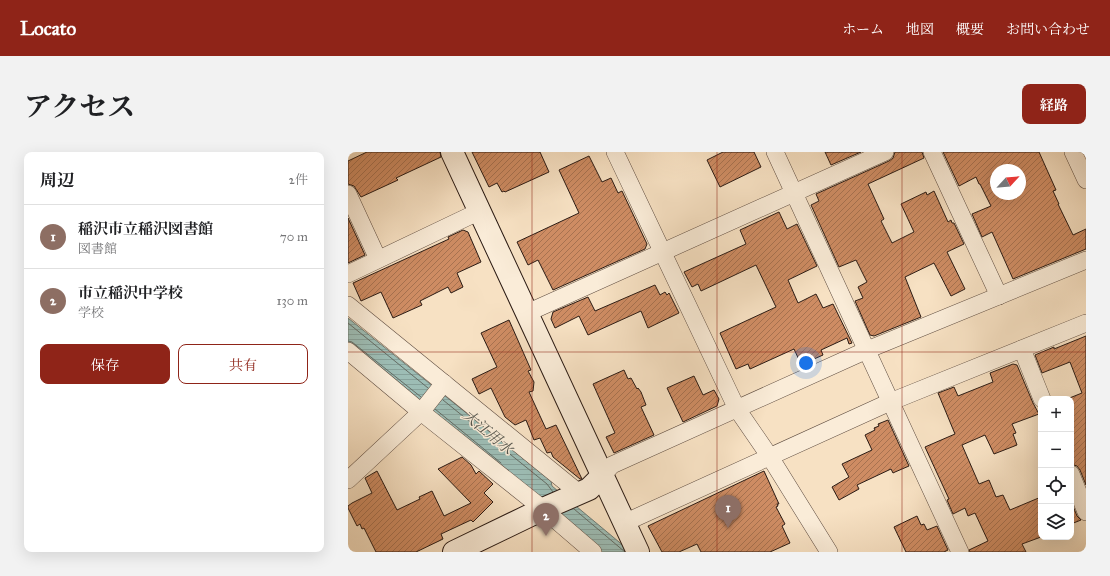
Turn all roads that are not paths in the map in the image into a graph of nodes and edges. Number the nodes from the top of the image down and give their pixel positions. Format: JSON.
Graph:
{"nodes":[{"id":1,"x":452,"y":152,"type":"edge"},
{"id":2,"x":615,"y":152,"type":"edge"},
{"id":3,"x":775,"y":152,"type":"edge"},
{"id":4,"x":885,"y":152,"type":"edge"},
{"id":5,"x":932,"y":152,"type":"edge"},
{"id":6,"x":1073,"y":152,"type":"edge"},
{"id":7,"x":1086,"y":180,"type":"edge"},
{"id":8,"x":794,"y":193,"type":"junction"},
{"id":9,"x":348,"y":194,"type":"edge"},
{"id":10,"x":480,"y":211,"type":"junction"},
{"id":11,"x":662,"y":252,"type":"junction"},
{"id":12,"x":378,"y":259,"type":"junction"},
{"id":13,"x":1086,"y":260,"type":"edge"},
{"id":14,"x":348,"y":274,"type":"edge"},
{"id":15,"x":999,"y":296,"type":"junction"},
{"id":16,"x":348,"y":305,"type":"edge"},
{"id":17,"x":527,"y":313,"type":"junction"},
{"id":18,"x":1086,"y":323,"type":"edge"},
{"id":19,"x":1022,"y":349,"type":"junction"},
{"id":20,"x":867,"y":350,"type":"junction"},
{"id":21,"x":348,"y":351,"type":"edge"},
{"id":22,"x":441,"y":386,"type":"junction"},
{"id":23,"x":1041,"y":396,"type":"edge"},
{"id":24,"x":890,"y":402,"type":"junction"},
{"id":25,"x":737,"y":409,"type":"junction"},
{"id":26,"x":422,"y":410,"type":"junction"},
{"id":27,"x":770,"y":457,"type":"junction"},
{"id":28,"x":602,"y":476,"type":"junction"},
{"id":29,"x":348,"y":480,"type":"edge"},
{"id":30,"x":1074,"y":482,"type":"edge"},
{"id":31,"x":574,"y":495,"type":"junction"},
{"id":32,"x":544,"y":508,"type":"junction"},
{"id":33,"x":1086,"y":512,"type":"edge"},
{"id":34,"x":624,"y":523,"type":"junction"},
{"id":35,"x":454,"y":552,"type":"edge"},
{"id":36,"x":593,"y":552,"type":"edge"},
{"id":37,"x":638,"y":552,"type":"edge"},
{"id":38,"x":829,"y":552,"type":"edge"},
{"id":39,"x":960,"y":552,"type":"edge"}],
"edges":[{"from":1,"to":10,"type":"street"},
{"from":2,"to":11,"type":"street"},
{"from":3,"to":8,"type":"street"},
{"from":4,"to":8,"type":"street"},
{"from":5,"to":15,"type":"street"},
{"from":6,"to":7,"type":"street"},
{"from":8,"to":11,"type":"street"},
{"from":8,"to":20,"type":"street"},
{"from":9,"to":12,"type":"street"},
{"from":10,"to":12,"type":"street"},
{"from":10,"to":17,"type":"street"},
{"from":11,"to":17,"type":"street"},
{"from":11,"to":25,"type":"street"},
{"from":12,"to":14,"type":"street"},
{"from":13,"to":15,"type":"street"},
{"from":15,"to":20,"type":"street"},
{"from":16,"to":22,"type":"street"},
{"from":17,"to":28,"type":"street"},
{"from":18,"to":19,"type":"street"},
{"from":19,"to":23,"type":"street"},
{"from":19,"to":24,"type":"street"},
{"from":20,"to":24,"type":"street"},
{"from":20,"to":25,"type":"street"},
{"from":21,"to":26,"type":"street"},
{"from":22,"to":26,"type":"street"},
{"from":22,"to":31,"type":"street"},
{"from":24,"to":27,"type":"street"},
{"from":24,"to":39,"type":"street"},
{"from":25,"to":27,"type":"street"},
{"from":25,"to":28,"type":"street"},
{"from":26,"to":29,"type":"street"},
{"from":26,"to":32,"type":"street"},
{"from":27,"to":34,"type":"street"},
{"from":27,"to":38,"type":"street"},
{"from":28,"to":31,"type":"street"},
{"from":28,"to":34,"type":"street"},
{"from":30,"to":33,"type":"street"},
{"from":31,"to":32,"type":"street"},
{"from":32,"to":35,"type":"street"},
{"from":32,"to":36,"type":"street"},
{"from":34,"to":37,"type":"street"}]}
